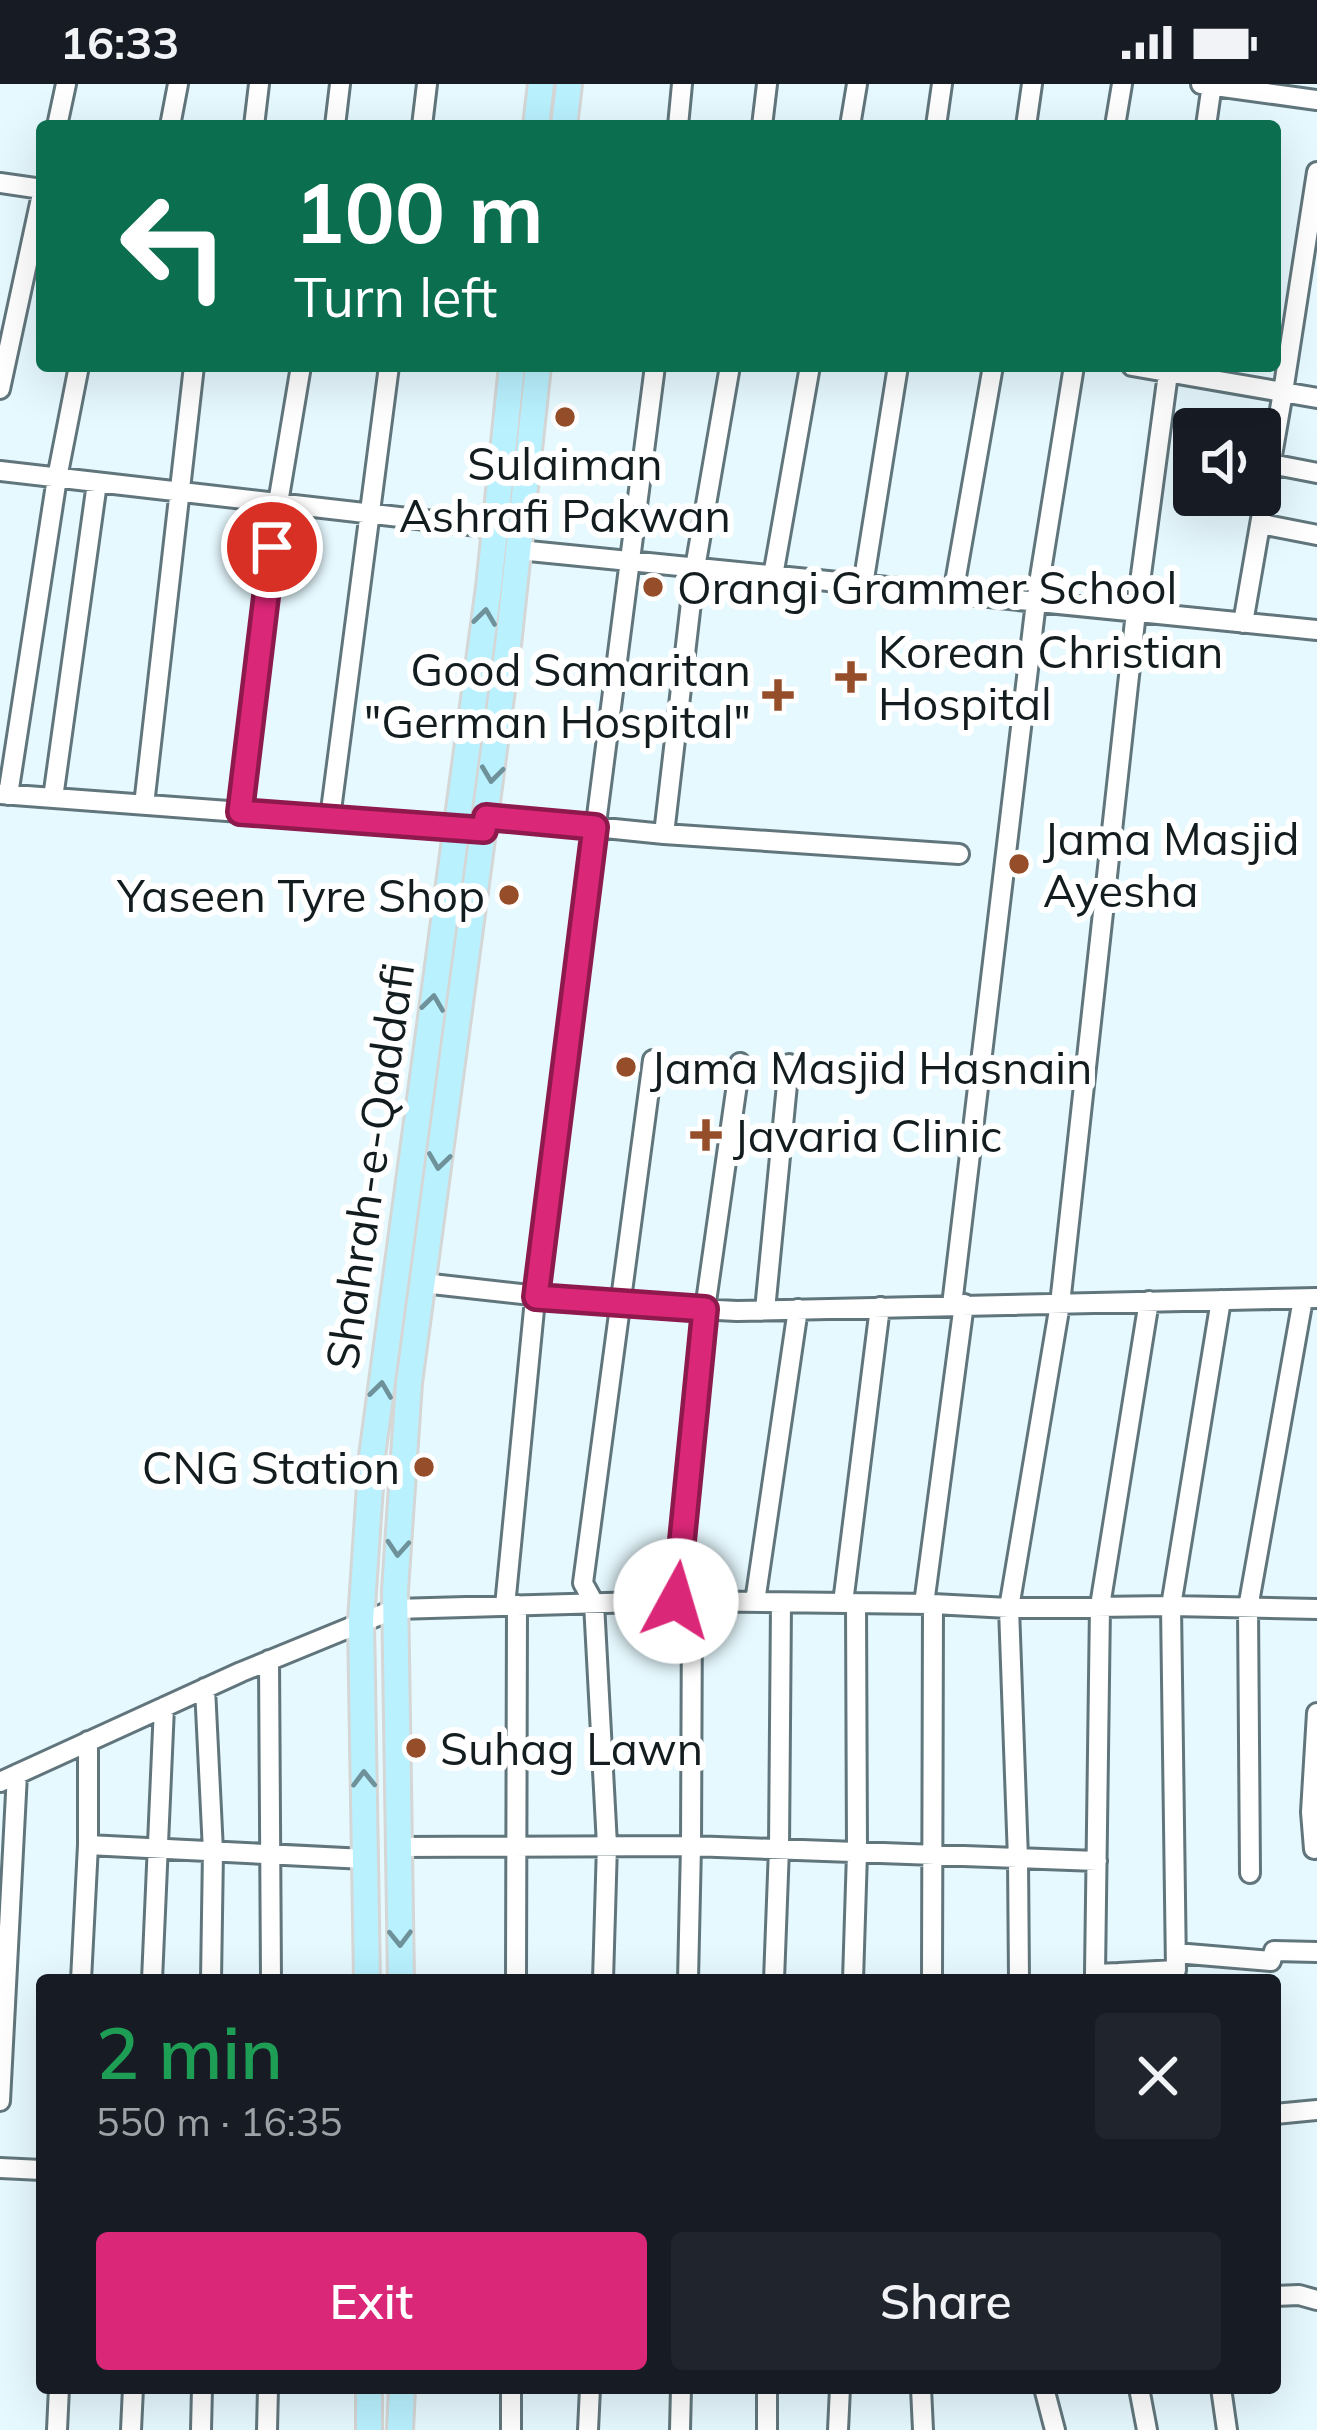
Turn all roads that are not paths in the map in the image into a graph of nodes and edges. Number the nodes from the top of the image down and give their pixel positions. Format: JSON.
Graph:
{"nodes":[{"id":1,"x":65,"y":84,"type":"edge"},
{"id":2,"x":178,"y":84,"type":"edge"},
{"id":3,"x":259,"y":84,"type":"edge"},
{"id":4,"x":340,"y":84,"type":"edge"},
{"id":5,"x":427,"y":84,"type":"edge"},
{"id":6,"x":541,"y":84,"type":"edge"},
{"id":7,"x":569,"y":84,"type":"edge"},
{"id":8,"x":682,"y":84,"type":"edge"},
{"id":9,"x":767,"y":84,"type":"edge"},
{"id":10,"x":857,"y":84,"type":"edge"},
{"id":11,"x":942,"y":84,"type":"edge"},
{"id":12,"x":1032,"y":84,"type":"edge"},
{"id":13,"x":1122,"y":84,"type":"edge"},
{"id":14,"x":1208,"y":85,"type":"edge"},
{"id":15,"x":1317,"y":100,"type":"edge"},
{"id":16,"x":58,"y":120,"type":"edge"},
{"id":17,"x":171,"y":120,"type":"edge"},
{"id":18,"x":255,"y":120,"type":"edge"},
{"id":19,"x":336,"y":120,"type":"edge"},
{"id":20,"x":423,"y":120,"type":"edge"},
{"id":21,"x":537,"y":120,"type":"edge"},
{"id":22,"x":565,"y":120,"type":"edge"},
{"id":23,"x":679,"y":120,"type":"edge"},
{"id":24,"x":763,"y":120,"type":"edge"},
{"id":25,"x":851,"y":120,"type":"edge"},
{"id":26,"x":937,"y":120,"type":"edge"},
{"id":27,"x":1027,"y":120,"type":"edge"},
{"id":28,"x":1116,"y":120,"type":"edge"},
{"id":29,"x":1206,"y":120,"type":"edge"},
{"id":30,"x":1317,"y":172,"type":"edge"},
{"id":31,"x":0,"y":183,"type":"edge"},
{"id":32,"x":36,"y":191,"type":"edge"},
{"id":33,"x":36,"y":220,"type":"edge"},
{"id":34,"x":78,"y":372,"type":"edge"},
{"id":35,"x":193,"y":372,"type":"edge"},
{"id":36,"x":300,"y":372,"type":"edge"},
{"id":37,"x":388,"y":372,"type":"edge"},
{"id":38,"x":511,"y":372,"type":"edge"},
{"id":39,"x":537,"y":372,"type":"edge"},
{"id":40,"x":654,"y":372,"type":"edge"},
{"id":41,"x":729,"y":372,"type":"edge"},
{"id":42,"x":809,"y":372,"type":"edge"},
{"id":43,"x":897,"y":372,"type":"edge"},
{"id":44,"x":992,"y":372,"type":"edge"},
{"id":45,"x":1073,"y":372,"type":"edge"},
{"id":46,"x":1168,"y":372,"type":"edge"},
{"id":47,"x":1183,"y":372,"type":"edge"},
{"id":48,"x":0,"y":389,"type":"edge"},
{"id":49,"x":1283,"y":392,"type":"junction"},
{"id":50,"x":1317,"y":398,"type":"edge"},
{"id":51,"x":1280,"y":408,"type":"edge"},
{"id":52,"x":1281,"y":466,"type":"edge"},
{"id":53,"x":0,"y":472,"type":"edge"},
{"id":54,"x":1317,"y":472,"type":"edge"},
{"id":55,"x":57,"y":478,"type":"junction"},
{"id":56,"x":97,"y":483,"type":"junction"},
{"id":57,"x":180,"y":492,"type":"junction"},
{"id":58,"x":278,"y":503,"type":"junction"},
{"id":59,"x":368,"y":514,"type":"junction"},
{"id":60,"x":1262,"y":516,"type":"edge"},
{"id":61,"x":1261,"y":524,"type":"junction"},
{"id":62,"x":495,"y":528,"type":"junction"},
{"id":63,"x":1317,"y":535,"type":"edge"},
{"id":64,"x":519,"y":550,"type":"junction"},
{"id":65,"x":630,"y":562,"type":"junction"},
{"id":66,"x":695,"y":568,"type":"junction"},
{"id":67,"x":773,"y":576,"type":"junction"},
{"id":68,"x":863,"y":585,"type":"junction"},
{"id":69,"x":953,"y":594,"type":"junction"},
{"id":70,"x":1036,"y":602,"type":"junction"},
{"id":71,"x":1136,"y":612,"type":"junction"},
{"id":72,"x":1243,"y":622,"type":"junction"},
{"id":73,"x":1317,"y":630,"type":"edge"},
{"id":74,"x":4,"y":794,"type":"edge"},
{"id":75,"x":52,"y":798,"type":"junction"},
{"id":76,"x":144,"y":805,"type":"junction"},
{"id":77,"x":240,"y":812,"type":"junction"},
{"id":78,"x":330,"y":818,"type":"junction"},
{"id":79,"x":485,"y":824,"type":"junction"},
{"id":80,"x":456,"y":827,"type":"junction"},
{"id":81,"x":595,"y":827,"type":"junction"},
{"id":82,"x":664,"y":834,"type":"junction"},
{"id":83,"x":958,"y":854,"type":"dead end"},
{"id":84,"x":653,"y":1060,"type":"dead end"},
{"id":85,"x":740,"y":1063,"type":"dead end"},
{"id":86,"x":789,"y":1064,"type":"dead end"},
{"id":87,"x":423,"y":1282,"type":"junction"},
{"id":88,"x":536,"y":1297,"type":"junction"},
{"id":89,"x":1310,"y":1299,"type":"edge"},
{"id":90,"x":1221,"y":1300,"type":"junction"},
{"id":91,"x":1150,"y":1301,"type":"junction"},
{"id":92,"x":958,"y":1304,"type":"junction"},
{"id":93,"x":1060,"y":1304,"type":"junction"},
{"id":94,"x":619,"y":1305,"type":"junction"},
{"id":95,"x":880,"y":1307,"type":"junction"},
{"id":96,"x":705,"y":1309,"type":"junction"},
{"id":97,"x":798,"y":1309,"type":"junction"},
{"id":98,"x":765,"y":1310,"type":"junction"},
{"id":99,"x":684,"y":1601,"type":"junction"},
{"id":100,"x":755,"y":1602,"type":"junction"},
{"id":101,"x":594,"y":1603,"type":"junction"},
{"id":102,"x":781,"y":1603,"type":"junction"},
{"id":103,"x":850,"y":1603,"type":"junction"},
{"id":104,"x":928,"y":1604,"type":"junction"},
{"id":105,"x":511,"y":1605,"type":"junction"},
{"id":106,"x":1100,"y":1606,"type":"junction"},
{"id":107,"x":1171,"y":1606,"type":"junction"},
{"id":108,"x":1247,"y":1607,"type":"junction"},
{"id":109,"x":1009,"y":1608,"type":"junction"},
{"id":110,"x":395,"y":1609,"type":"junction"},
{"id":111,"x":1317,"y":1610,"type":"edge"},
{"id":112,"x":361,"y":1621,"type":"junction"},
{"id":113,"x":268,"y":1660,"type":"junction"},
{"id":114,"x":205,"y":1688,"type":"junction"},
{"id":115,"x":164,"y":1707,"type":"junction"},
{"id":116,"x":1317,"y":1713,"type":"edge"},
{"id":117,"x":88,"y":1742,"type":"junction"},
{"id":118,"x":8,"y":1778,"type":"edge"},
{"id":119,"x":88,"y":1845,"type":"junction"},
{"id":120,"x":518,"y":1845,"type":"junction"},
{"id":121,"x":607,"y":1845,"type":"junction"},
{"id":122,"x":691,"y":1846,"type":"junction"},
{"id":123,"x":399,"y":1847,"type":"junction"},
{"id":124,"x":779,"y":1848,"type":"junction"},
{"id":125,"x":158,"y":1849,"type":"junction"},
{"id":126,"x":1314,"y":1849,"type":"edge"},
{"id":127,"x":213,"y":1851,"type":"junction"},
{"id":128,"x":857,"y":1853,"type":"junction"},
{"id":129,"x":932,"y":1853,"type":"junction"},
{"id":130,"x":270,"y":1854,"type":"junction"},
{"id":131,"x":365,"y":1859,"type":"junction"},
{"id":132,"x":1018,"y":1859,"type":"junction"},
{"id":133,"x":1097,"y":1861,"type":"junction"},
{"id":134,"x":1250,"y":1874,"type":"dead end"},
{"id":135,"x":1317,"y":1952,"type":"edge"},
{"id":136,"x":1179,"y":1968,"type":"edge"},
{"id":137,"x":81,"y":1974,"type":"edge"},
{"id":138,"x":152,"y":1974,"type":"edge"},
{"id":139,"x":211,"y":1974,"type":"edge"},
{"id":140,"x":272,"y":1974,"type":"edge"},
{"id":141,"x":367,"y":1974,"type":"edge"},
{"id":142,"x":401,"y":1974,"type":"edge"},
{"id":143,"x":516,"y":1974,"type":"edge"},
{"id":144,"x":603,"y":1974,"type":"edge"},
{"id":145,"x":688,"y":1974,"type":"edge"},
{"id":146,"x":774,"y":1974,"type":"edge"},
{"id":147,"x":853,"y":1974,"type":"edge"},
{"id":148,"x":932,"y":1974,"type":"edge"},
{"id":149,"x":1019,"y":1974,"type":"edge"},
{"id":150,"x":1095,"y":1974,"type":"edge"},
{"id":151,"x":1134,"y":1974,"type":"edge"},
{"id":152,"x":0,"y":2101,"type":"edge"},
{"id":153,"x":1317,"y":2110,"type":"edge"},
{"id":154,"x":1281,"y":2113,"type":"edge"},
{"id":155,"x":0,"y":2168,"type":"edge"},
{"id":156,"x":36,"y":2170,"type":"edge"},
{"id":157,"x":1281,"y":2296,"type":"edge"},
{"id":158,"x":1317,"y":2300,"type":"edge"},
{"id":159,"x":59,"y":2394,"type":"edge"},
{"id":160,"x":133,"y":2394,"type":"edge"},
{"id":161,"x":202,"y":2394,"type":"edge"},
{"id":162,"x":268,"y":2394,"type":"edge"},
{"id":163,"x":370,"y":2394,"type":"edge"},
{"id":164,"x":402,"y":2394,"type":"edge"},
{"id":165,"x":511,"y":2394,"type":"edge"},
{"id":166,"x":590,"y":2394,"type":"edge"},
{"id":167,"x":681,"y":2394,"type":"edge"},
{"id":168,"x":767,"y":2394,"type":"edge"},
{"id":169,"x":840,"y":2394,"type":"edge"},
{"id":170,"x":921,"y":2394,"type":"edge"},
{"id":171,"x":1046,"y":2394,"type":"edge"},
{"id":172,"x":1139,"y":2394,"type":"edge"},
{"id":173,"x":1222,"y":2394,"type":"edge"},
{"id":174,"x":57,"y":2430,"type":"edge"},
{"id":175,"x":131,"y":2430,"type":"edge"},
{"id":176,"x":201,"y":2430,"type":"edge"},
{"id":177,"x":267,"y":2430,"type":"edge"},
{"id":178,"x":369,"y":2430,"type":"edge"},
{"id":179,"x":400,"y":2430,"type":"edge"},
{"id":180,"x":511,"y":2430,"type":"edge"},
{"id":181,"x":588,"y":2430,"type":"edge"},
{"id":182,"x":680,"y":2430,"type":"edge"},
{"id":183,"x":767,"y":2430,"type":"edge"},
{"id":184,"x":838,"y":2430,"type":"edge"},
{"id":185,"x":923,"y":2430,"type":"edge"},
{"id":186,"x":1055,"y":2430,"type":"edge"},
{"id":187,"x":1147,"y":2430,"type":"edge"},
{"id":188,"x":1227,"y":2430,"type":"edge"}],
"edges":[{"from":1,"to":16,"type":"street"},
{"from":2,"to":17,"type":"street"},
{"from":3,"to":18,"type":"street"},
{"from":4,"to":19,"type":"street"},
{"from":5,"to":20,"type":"street"},
{"from":6,"to":21,"type":"main road"},
{"from":7,"to":22,"type":"main road"},
{"from":8,"to":23,"type":"street"},
{"from":9,"to":24,"type":"street"},
{"from":10,"to":25,"type":"street"},
{"from":11,"to":26,"type":"street"},
{"from":12,"to":27,"type":"street"},
{"from":13,"to":28,"type":"street"},
{"from":14,"to":15,"type":"street"},
{"from":14,"to":29,"type":"street"},
{"from":30,"to":49,"type":"street"},
{"from":31,"to":32,"type":"street"},
{"from":33,"to":48,"type":"street"},
{"from":34,"to":55,"type":"street"},
{"from":35,"to":57,"type":"street"},
{"from":36,"to":58,"type":"street"},
{"from":37,"to":59,"type":"street"},
{"from":38,"to":62,"type":"main road","name":"Shahrah-e-Qaddafi"},
{"from":39,"to":64,"type":"main road","name":"Shahrah-e-Qaddafi"},
{"from":40,"to":65,"type":"street"},
{"from":41,"to":66,"type":"street"},
{"from":42,"to":67,"type":"street"},
{"from":43,"to":68,"type":"street"},
{"from":44,"to":69,"type":"street"},
{"from":45,"to":70,"type":"street"},
{"from":46,"to":71,"type":"street"},
{"from":47,"to":49,"type":"street"},
{"from":49,"to":50,"type":"street"},
{"from":49,"to":51,"type":"street"},
{"from":52,"to":54,"type":"street"},
{"from":53,"to":55,"type":"street"},
{"from":55,"to":56,"type":"street"},
{"from":55,"to":74,"type":"street"},
{"from":56,"to":57,"type":"street"},
{"from":56,"to":75,"type":"street"},
{"from":57,"to":58,"type":"street"},
{"from":57,"to":76,"type":"street"},
{"from":58,"to":59,"type":"street"},
{"from":58,"to":77,"type":"street"},
{"from":59,"to":62,"type":"street"},
{"from":59,"to":78,"type":"street"},
{"from":60,"to":61,"type":"street"},
{"from":61,"to":63,"type":"street"},
{"from":61,"to":72,"type":"street"},
{"from":80,"to":62,"type":"main road","name":"Shahrah-e-Qaddafi","one_way":true},
{"from":64,"to":65,"type":"street"},
{"from":64,"to":79,"type":"main road","name":"Shahrah-e-Qaddafi","one_way":true},
{"from":65,"to":66,"type":"street"},
{"from":65,"to":81,"type":"street"},
{"from":66,"to":67,"type":"street"},
{"from":66,"to":82,"type":"street"},
{"from":67,"to":68,"type":"street"},
{"from":68,"to":69,"type":"street"},
{"from":69,"to":70,"type":"street"},
{"from":70,"to":71,"type":"street"},
{"from":70,"to":92,"type":"street"},
{"from":71,"to":72,"type":"street"},
{"from":71,"to":93,"type":"street"},
{"from":72,"to":73,"type":"street"},
{"from":74,"to":75,"type":"street"},
{"from":75,"to":76,"type":"street"},
{"from":76,"to":77,"type":"street"},
{"from":77,"to":78,"type":"street"},
{"from":78,"to":80,"type":"street"},
{"from":79,"to":80,"type":"street"},
{"from":79,"to":81,"type":"street"},
{"from":79,"to":87,"type":"main road","name":"Shahrah-e-Qaddafi","one_way":true},
{"from":112,"to":80,"type":"main road","name":"Shahrah-e-Qaddafi","one_way":true},
{"from":81,"to":82,"type":"street"},
{"from":81,"to":88,"type":"street"},
{"from":82,"to":83,"type":"street"},
{"from":84,"to":94,"type":"street"},
{"from":85,"to":96,"type":"street"},
{"from":86,"to":98,"type":"street"},
{"from":87,"to":88,"type":"street"},
{"from":87,"to":110,"type":"main road","name":"Shahrah-e-Qaddafi","one_way":true},
{"from":88,"to":94,"type":"street"},
{"from":88,"to":105,"type":"street"},
{"from":89,"to":90,"type":"street"},
{"from":89,"to":108,"type":"street"},
{"from":90,"to":91,"type":"street"},
{"from":90,"to":107,"type":"street"},
{"from":91,"to":93,"type":"street"},
{"from":91,"to":106,"type":"street"},
{"from":92,"to":93,"type":"street"},
{"from":92,"to":95,"type":"street"},
{"from":92,"to":104,"type":"street"},
{"from":93,"to":109,"type":"street"},
{"from":94,"to":96,"type":"street"},
{"from":94,"to":101,"type":"street"},
{"from":95,"to":97,"type":"street"},
{"from":95,"to":103,"type":"street"},
{"from":96,"to":98,"type":"street"},
{"from":96,"to":99,"type":"street"},
{"from":97,"to":98,"type":"street"},
{"from":97,"to":100,"type":"street"},
{"from":99,"to":100,"type":"street"},
{"from":99,"to":101,"type":"street"},
{"from":99,"to":122,"type":"street"},
{"from":100,"to":102,"type":"street"},
{"from":101,"to":105,"type":"street"},
{"from":101,"to":121,"type":"street"},
{"from":102,"to":103,"type":"street"},
{"from":102,"to":124,"type":"street"},
{"from":103,"to":104,"type":"street"},
{"from":103,"to":128,"type":"street"},
{"from":104,"to":109,"type":"street"},
{"from":104,"to":129,"type":"street"},
{"from":105,"to":110,"type":"street"},
{"from":105,"to":120,"type":"street"},
{"from":106,"to":107,"type":"street"},
{"from":106,"to":109,"type":"street"},
{"from":106,"to":133,"type":"street"},
{"from":107,"to":108,"type":"street"},
{"from":107,"to":136,"type":"street"},
{"from":108,"to":111,"type":"street"},
{"from":108,"to":134,"type":"street"},
{"from":109,"to":132,"type":"street"},
{"from":110,"to":112,"type":"street"},
{"from":110,"to":123,"type":"main road","name":"Shahrah-e-Qaddafi"},
{"from":112,"to":113,"type":"street"},
{"from":131,"to":112,"type":"main road","name":"Shahrah-e-Qaddafi","one_way":true},
{"from":113,"to":114,"type":"street"},
{"from":113,"to":130,"type":"street"},
{"from":114,"to":115,"type":"street"},
{"from":114,"to":127,"type":"street"},
{"from":115,"to":117,"type":"street"},
{"from":115,"to":125,"type":"street"},
{"from":116,"to":126,"type":"street"},
{"from":117,"to":118,"type":"street"},
{"from":117,"to":119,"type":"street"},
{"from":118,"to":152,"type":"street"},
{"from":119,"to":125,"type":"street"},
{"from":119,"to":137,"type":"street"},
{"from":120,"to":121,"type":"street"},
{"from":120,"to":123,"type":"street"},
{"from":120,"to":143,"type":"street"},
{"from":121,"to":122,"type":"street"},
{"from":121,"to":144,"type":"street"},
{"from":122,"to":124,"type":"street"},
{"from":122,"to":145,"type":"street"},
{"from":123,"to":142,"type":"main road","name":"Shahrah-e-Qaddafi","one_way":true},
{"from":124,"to":128,"type":"street"},
{"from":124,"to":146,"type":"street"},
{"from":125,"to":127,"type":"street"},
{"from":125,"to":138,"type":"street"},
{"from":127,"to":130,"type":"street"},
{"from":127,"to":139,"type":"street"},
{"from":128,"to":129,"type":"street"},
{"from":128,"to":147,"type":"street"},
{"from":129,"to":132,"type":"street"},
{"from":129,"to":148,"type":"street"},
{"from":130,"to":131,"type":"street"},
{"from":130,"to":140,"type":"street"},
{"from":131,"to":141,"type":"main road","name":"Shahrah-e-Qaddafi"},
{"from":132,"to":133,"type":"street"},
{"from":132,"to":149,"type":"street"},
{"from":133,"to":150,"type":"street"},
{"from":135,"to":136,"type":"street"},
{"from":136,"to":151,"type":"street"},
{"from":153,"to":154,"type":"street"},
{"from":155,"to":156,"type":"street"},
{"from":157,"to":158,"type":"street"},
{"from":159,"to":174,"type":"street"},
{"from":160,"to":175,"type":"street"},
{"from":161,"to":176,"type":"street"},
{"from":162,"to":177,"type":"street"},
{"from":163,"to":178,"type":"main road"},
{"from":164,"to":179,"type":"main road"},
{"from":165,"to":180,"type":"street"},
{"from":166,"to":181,"type":"street"},
{"from":167,"to":182,"type":"street"},
{"from":168,"to":183,"type":"street"},
{"from":169,"to":184,"type":"street"},
{"from":170,"to":185,"type":"street"},
{"from":171,"to":186,"type":"street"},
{"from":172,"to":187,"type":"street"},
{"from":173,"to":188,"type":"street"}]}
